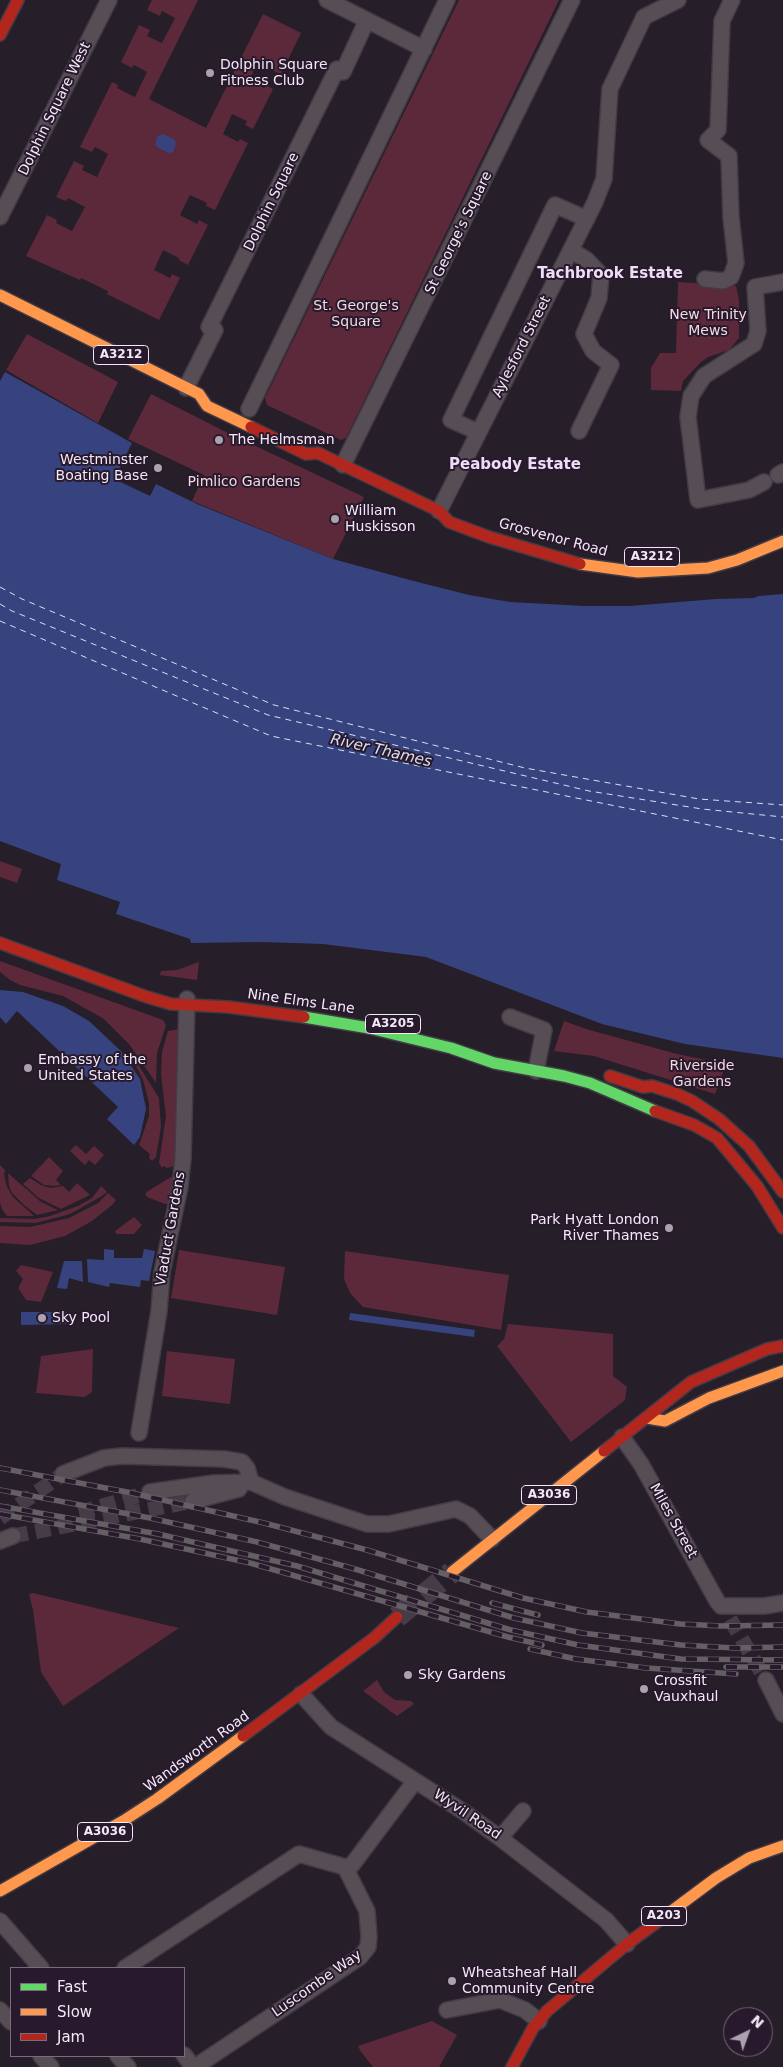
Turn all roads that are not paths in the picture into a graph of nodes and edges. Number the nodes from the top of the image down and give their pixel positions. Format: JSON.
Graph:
{"nodes":[{"id":1,"x":18,"y":0,"type":"edge"},
{"id":2,"x":109,"y":0,"type":"edge"},
{"id":3,"x":327,"y":0,"type":"edge"},
{"id":4,"x":447,"y":0,"type":"edge"},
{"id":5,"x":572,"y":0,"type":"edge"},
{"id":6,"x":678,"y":0,"type":"edge"},
{"id":7,"x":732,"y":0,"type":"edge"},
{"id":8,"x":367,"y":20,"type":"junction"},
{"id":9,"x":2,"y":26,"type":"edge"},
{"id":10,"x":424,"y":49,"type":"junction"},
{"id":11,"x":0,"y":218,"type":"edge"},
{"id":12,"x":586,"y":219,"type":"junction"},
{"id":13,"x":572,"y":251,"type":"junction"},
{"id":14,"x":705,"y":279,"type":"dead end"},
{"id":15,"x":783,"y":282,"type":"edge"},
{"id":16,"x":0,"y":295,"type":"edge"},
{"id":17,"x":192,"y":391,"type":"junction"},
{"id":18,"x":215,"y":393,"type":"dead end"},
{"id":19,"x":248,"y":409,"type":"dead end"},
{"id":20,"x":580,"y":431,"type":"dead end"},
{"id":21,"x":478,"y":432,"type":"junction"},
{"id":22,"x":312,"y":440,"type":"dead end"},
{"id":23,"x":318,"y":453,"type":"junction"},
{"id":24,"x":343,"y":465,"type":"junction"},
{"id":25,"x":764,"y":482,"type":"dead end"},
{"id":26,"x":447,"y":510,"type":"junction"},
{"id":27,"x":783,"y":541,"type":"edge"},
{"id":28,"x":0,"y":943,"type":"edge"},
{"id":29,"x":191,"y":995,"type":"junction"},
{"id":30,"x":510,"y":1017,"type":"dead end"},
{"id":31,"x":471,"y":1042,"type":"dead end"},
{"id":32,"x":535,"y":1062,"type":"junction"},
{"id":33,"x":783,"y":1192,"type":"edge"},
{"id":34,"x":783,"y":1228,"type":"edge"},
{"id":35,"x":783,"y":1337,"type":"edge"},
{"id":36,"x":783,"y":1346,"type":"edge"},
{"id":37,"x":767,"y":1349,"type":"junction"},
{"id":38,"x":783,"y":1371,"type":"edge"},
{"id":39,"x":647,"y":1418,"type":"junction"},
{"id":40,"x":139,"y":1433,"type":"dead end"},
{"id":41,"x":622,"y":1437,"type":"junction"},
{"id":42,"x":63,"y":1474,"type":"tunnel mouth"},
{"id":43,"x":251,"y":1482,"type":"junction"},
{"id":44,"x":268,"y":1490,"type":"junction"},
{"id":45,"x":150,"y":1492,"type":"tunnel mouth"},
{"id":46,"x":193,"y":1501,"type":"tunnel mouth"},
{"id":47,"x":492,"y":1539,"type":"junction"},
{"id":48,"x":452,"y":1572,"type":"tunnel mouth"},
{"id":49,"x":783,"y":1603,"type":"edge"},
{"id":50,"x":397,"y":1617,"type":"tunnel mouth"},
{"id":51,"x":773,"y":1685,"type":"tunnel mouth"},
{"id":52,"x":301,"y":1694,"type":"junction"},
{"id":53,"x":783,"y":1714,"type":"edge"},
{"id":54,"x":415,"y":1781,"type":"junction"},
{"id":55,"x":523,"y":1811,"type":"dead end"},
{"id":56,"x":500,"y":1838,"type":"junction"},
{"id":57,"x":783,"y":1846,"type":"edge"},
{"id":58,"x":345,"y":1868,"type":"junction"},
{"id":59,"x":0,"y":1891,"type":"edge"},
{"id":60,"x":0,"y":1921,"type":"edge"},
{"id":61,"x":627,"y":1944,"type":"junction"},
{"id":62,"x":40,"y":1967,"type":"edge"},
{"id":63,"x":126,"y":1967,"type":"edge"},
{"id":64,"x":0,"y":2010,"type":"edge"},
{"id":65,"x":446,"y":2010,"type":"dead end"},
{"id":66,"x":10,"y":2021,"type":"edge"},
{"id":67,"x":539,"y":2021,"type":"junction"},
{"id":68,"x":185,"y":2056,"type":"edge"},
{"id":69,"x":42,"y":2057,"type":"edge"},
{"id":70,"x":119,"y":2057,"type":"edge"},
{"id":71,"x":51,"y":2067,"type":"edge"},
{"id":72,"x":128,"y":2067,"type":"edge"},
{"id":73,"x":194,"y":2067,"type":"edge"},
{"id":74,"x":512,"y":2067,"type":"edge"}],
"edges":[{"from":1,"to":9,"type":"main road"},
{"from":2,"to":11,"type":"street","name":"Dolphin Square West"},
{"from":3,"to":8,"type":"street"},
{"from":4,"to":10,"type":"street"},
{"from":5,"to":24,"type":"street","name":"St George's Square"},
{"from":6,"to":12,"type":"street","name":"Aylesford Street"},
{"from":7,"to":14,"type":"street"},
{"from":8,"to":10,"type":"street"},
{"from":8,"to":17,"type":"street","name":"Dolphin Square"},
{"from":10,"to":19,"type":"street"},
{"from":12,"to":13,"type":"street","name":"Aylesford Street"},
{"from":12,"to":21,"type":"street"},
{"from":13,"to":20,"type":"street"},
{"from":13,"to":21,"type":"street","name":"Aylesford Street"},
{"from":15,"to":25,"type":"street"},
{"from":16,"to":17,"type":"main road","name":"Grosvenor Road","number":"A3212"},
{"from":17,"to":18,"type":"main road"},
{"from":17,"to":23,"type":"main road","name":"Grosvenor Road","number":"A3212"},
{"from":21,"to":26,"type":"street","name":"Aylesford Street"},
{"from":22,"to":23,"type":"main road"},
{"from":23,"to":24,"type":"main road","name":"Grosvenor Road","number":"A3212"},
{"from":24,"to":26,"type":"main road","name":"Grosvenor Road","number":"A3212"},
{"from":26,"to":27,"type":"main road","name":"Grosvenor Road","number":"A3212"},
{"from":28,"to":29,"type":"main road","name":"Nine Elms Lane","number":"A3205"},
{"from":29,"to":31,"type":"main road","name":"Nine Elms Lane","number":"A3205"},
{"from":29,"to":32,"type":"main road","name":"Nine Elms Lane","number":"A3205"},
{"from":29,"to":40,"type":"street","name":"Viaduct Gardens"},
{"from":30,"to":32,"type":"street"},
{"from":32,"to":33,"type":"main road","name":"Nine Elms Lane","number":"A3205"},
{"from":32,"to":34,"type":"main road","name":"Nine Elms Lane","number":"A3205"},
{"from":35,"to":37,"type":"main road"},
{"from":36,"to":37,"type":"main road"},
{"from":37,"to":39,"type":"main road"},
{"from":38,"to":39,"type":"main road"},
{"from":39,"to":41,"type":"main road","number":"A3036"},
{"from":41,"to":47,"type":"main road","number":"A3036"},
{"from":41,"to":49,"type":"street","name":"Miles Street"},
{"from":42,"to":43,"type":"street"},
{"from":43,"to":44,"type":"street"},
{"from":43,"to":45,"type":"street"},
{"from":44,"to":46,"type":"street"},
{"from":44,"to":47,"type":"street"},
{"from":47,"to":48,"type":"main road","number":"A3036"},
{"from":50,"to":52,"type":"main road","name":"Wandsworth Road","number":"A3036"},
{"from":51,"to":53,"type":"street"},
{"from":52,"to":54,"type":"street","name":"Wyvil Road"},
{"from":52,"to":59,"type":"main road","name":"Wandsworth Road","number":"A3036"},
{"from":54,"to":56,"type":"street","name":"Wyvil Road"},
{"from":54,"to":58,"type":"street"},
{"from":55,"to":56,"type":"street"},
{"from":56,"to":61,"type":"street","name":"Wyvil Road"},
{"from":57,"to":61,"type":"main road","number":"A203"},
{"from":58,"to":63,"type":"street"},
{"from":58,"to":73,"type":"street","name":"Luscombe Way"},
{"from":60,"to":62,"type":"street"},
{"from":61,"to":67,"type":"main road","number":"A203"},
{"from":64,"to":66,"type":"street"},
{"from":65,"to":67,"type":"street"},
{"from":67,"to":74,"type":"main road","number":"A203"},
{"from":68,"to":73,"type":"street","name":"Luscombe Way"},
{"from":69,"to":71,"type":"street"},
{"from":70,"to":72,"type":"street"}]}
